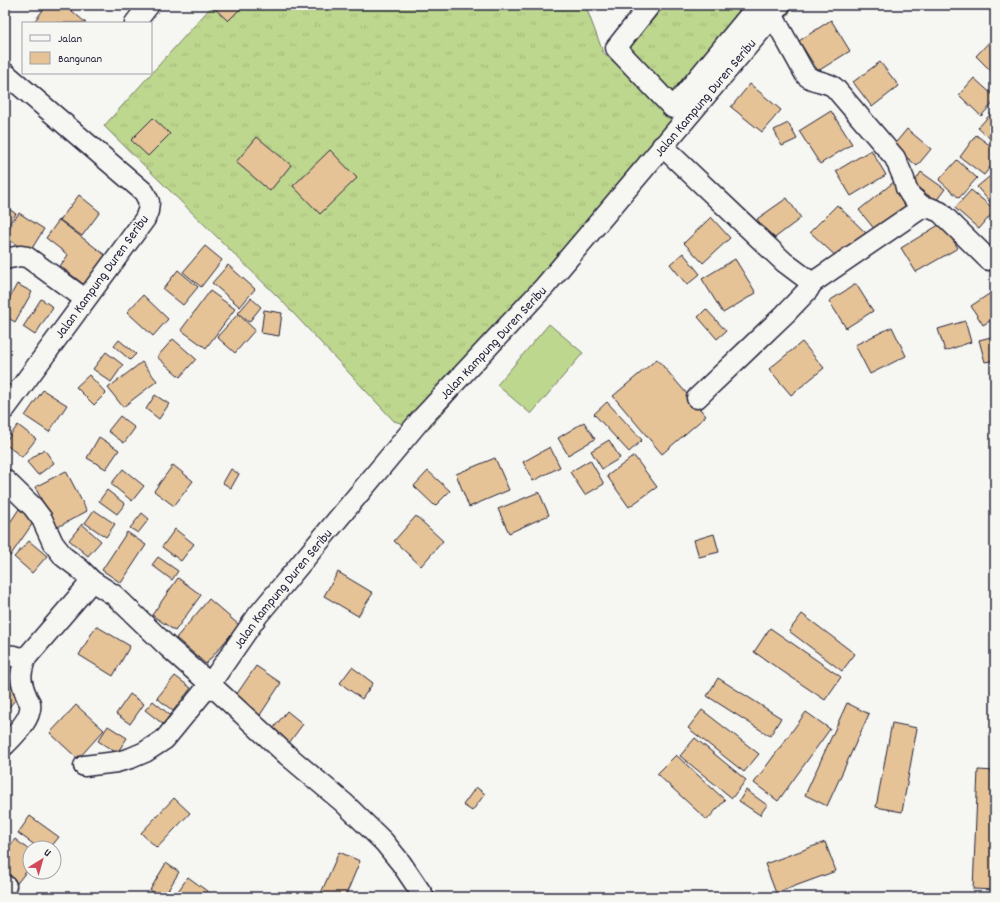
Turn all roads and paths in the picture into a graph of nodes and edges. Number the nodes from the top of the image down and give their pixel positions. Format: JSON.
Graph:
{"nodes":[{"id":1,"x":148,"y":5,"type":"edge"},
{"id":2,"x":650,"y":5,"type":"edge"},
{"id":3,"x":770,"y":9,"type":"edge"},
{"id":4,"x":136,"y":22,"type":"edge"},
{"id":5,"x":5,"y":73,"type":"edge"},
{"id":6,"x":662,"y":146,"type":"junction"},
{"id":7,"x":923,"y":207,"type":"junction"},
{"id":8,"x":6,"y":260,"type":"edge"},
{"id":9,"x":989,"y":260,"type":"dead end"},
{"id":10,"x":812,"y":284,"type":"junction"},
{"id":11,"x":85,"y":299,"type":"junction"},
{"id":12,"x":697,"y":398,"type":"dead end"},
{"id":13,"x":5,"y":409,"type":"edge"},
{"id":14,"x":5,"y":480,"type":"edge"},
{"id":15,"x":92,"y":581,"type":"junction"},
{"id":16,"x":5,"y":655,"type":"edge"},
{"id":17,"x":25,"y":659,"type":"junction"},
{"id":18,"x":210,"y":684,"type":"junction"},
{"id":19,"x":5,"y":745,"type":"edge"},
{"id":20,"x":84,"y":766,"type":"dead end"},
{"id":21,"x":424,"y":897,"type":"edge"}],
"edges":[{"from":1,"to":4,"type":"street"},
{"from":2,"to":3,"type":"street"},
{"from":3,"to":6,"type":"street","name":"Jalan Kampung Duren Seribu"},
{"from":3,"to":7,"type":"street"},
{"from":5,"to":11,"type":"street","name":"Jalan Kampung Duren Seribu"},
{"from":6,"to":10,"type":"street"},
{"from":6,"to":18,"type":"street","name":"Jalan Kampung Duren Seribu"},
{"from":7,"to":9,"type":"street"},
{"from":7,"to":10,"type":"street"},
{"from":8,"to":11,"type":"street"},
{"from":10,"to":12,"type":"street"},
{"from":11,"to":13,"type":"street","name":"Jalan Kampung Duren Seribu"},
{"from":14,"to":15,"type":"street"},
{"from":15,"to":17,"type":"street"},
{"from":15,"to":18,"type":"street"},
{"from":16,"to":17,"type":"street"},
{"from":17,"to":19,"type":"street"},
{"from":18,"to":20,"type":"street","name":"Jalan Kampung Duren Seribu"},
{"from":18,"to":21,"type":"street"}]}
